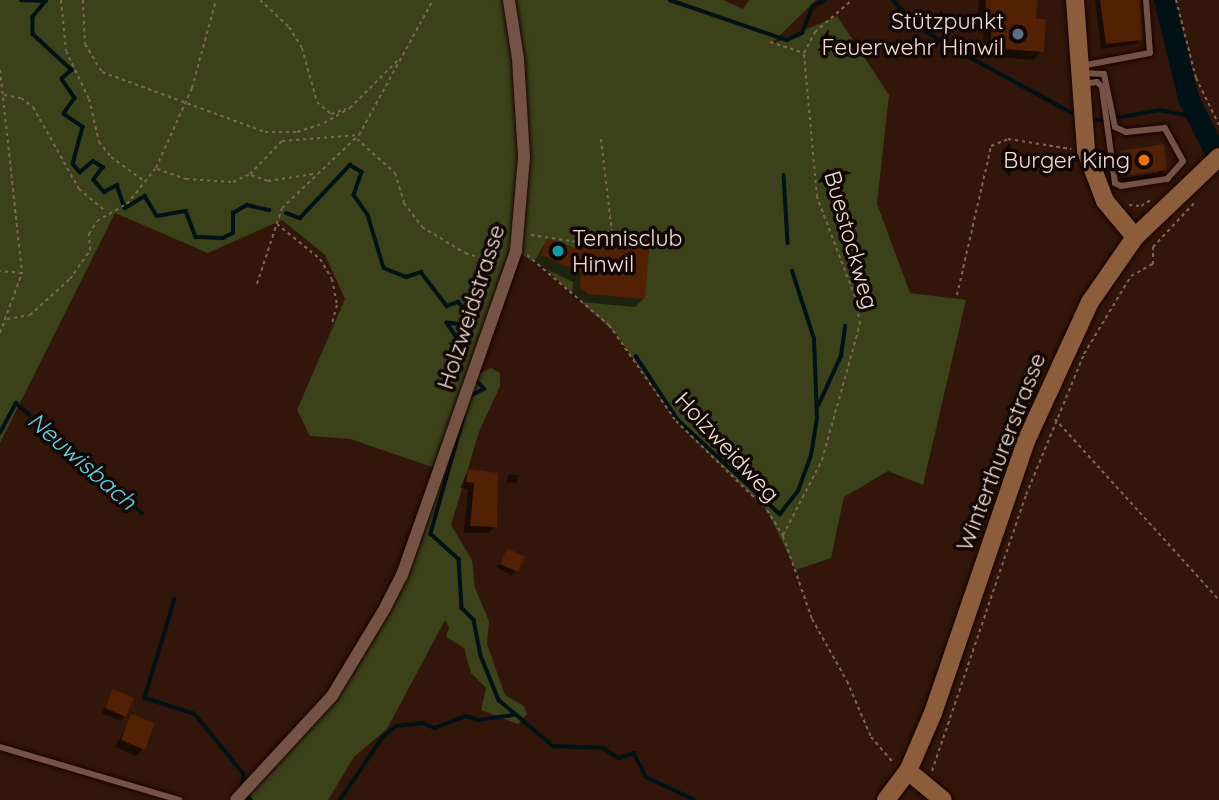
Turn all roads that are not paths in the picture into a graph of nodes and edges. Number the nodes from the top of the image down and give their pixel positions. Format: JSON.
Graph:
{"nodes":[{"id":1,"x":509,"y":0,"type":"edge"},
{"id":2,"x":1075,"y":0,"type":"edge"},
{"id":3,"x":1146,"y":0,"type":"edge"},
{"id":4,"x":1080,"y":75,"type":"junction"},
{"id":5,"x":1213,"y":163,"type":"edge"},
{"id":6,"x":1135,"y":237,"type":"junction"},
{"id":7,"x":0,"y":747,"type":"edge"},
{"id":8,"x":908,"y":771,"type":"junction"},
{"id":9,"x":179,"y":800,"type":"edge"},
{"id":10,"x":236,"y":800,"type":"edge"},
{"id":11,"x":886,"y":800,"type":"edge"},
{"id":12,"x":943,"y":800,"type":"edge"}],
"edges":[{"from":1,"to":10,"type":"street","name":"Holzweidstrasse"},
{"from":2,"to":4,"type":"main road"},
{"from":3,"to":4,"type":"lane"},
{"from":4,"to":4,"type":"lane"},
{"from":4,"to":6,"type":"main road"},
{"from":5,"to":6,"type":"main road","name":"Winterthurerstrasse"},
{"from":6,"to":8,"type":"main road","name":"Winterthurerstrasse"},
{"from":7,"to":9,"type":"lane"},
{"from":8,"to":11,"type":"main road","name":"Winterthurerstrasse"},
{"from":8,"to":12,"type":"main road"}]}
